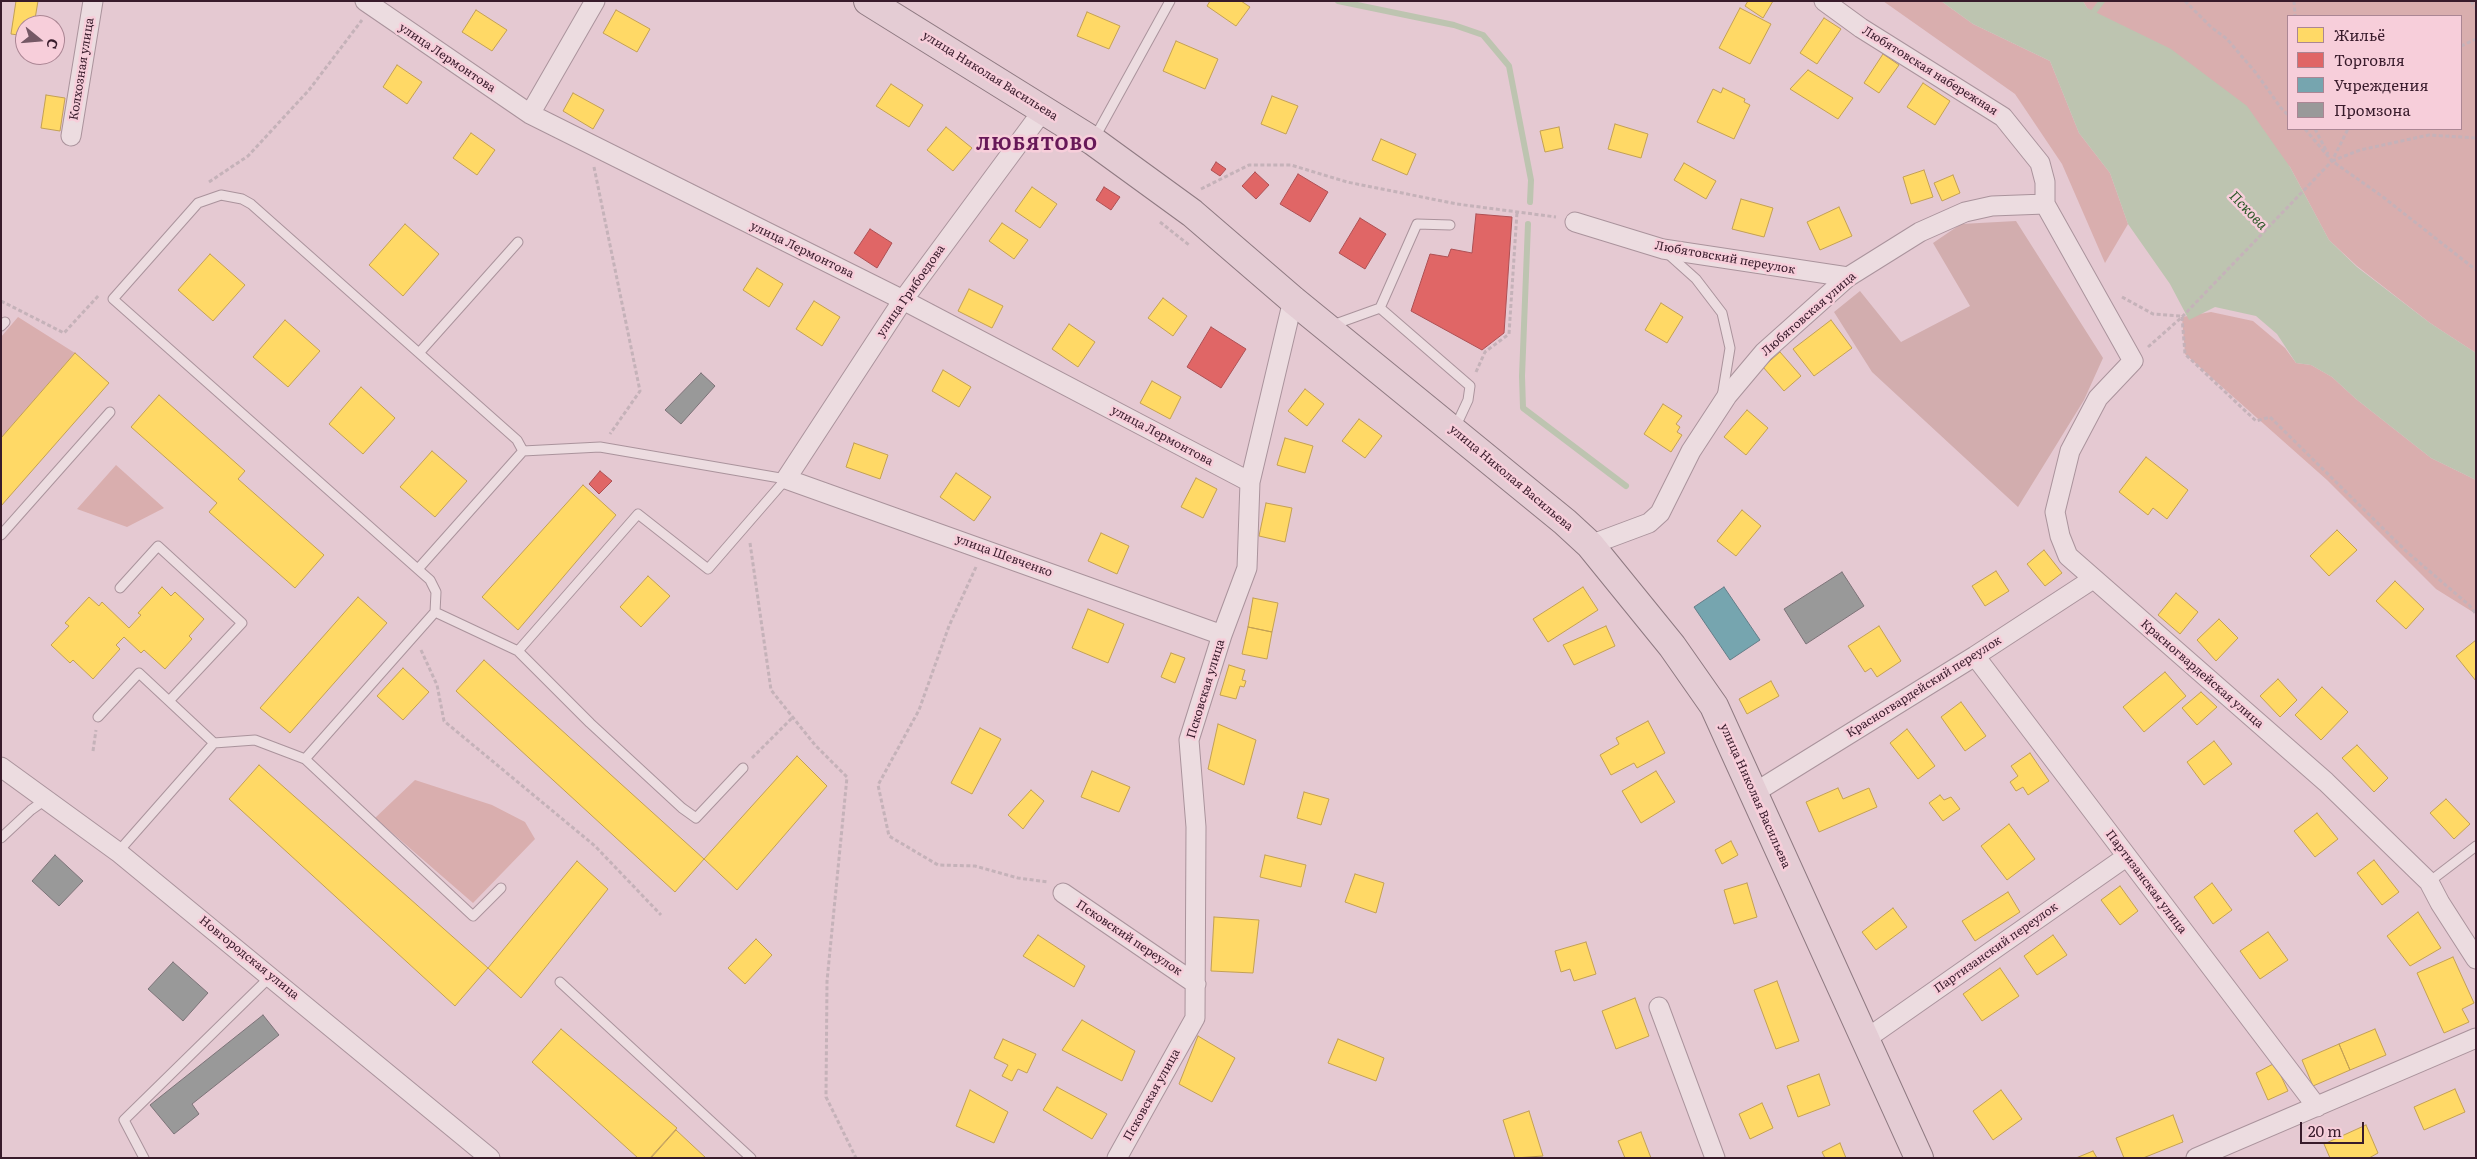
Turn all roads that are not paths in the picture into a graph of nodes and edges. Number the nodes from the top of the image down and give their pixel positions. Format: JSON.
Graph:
{"nodes":[{"id":1,"x":93,"y":1,"type":"edge"},
{"id":2,"x":595,"y":1,"type":"edge"},
{"id":3,"x":868,"y":1,"type":"edge"},
{"id":4,"x":1170,"y":1,"type":"edge"},
{"id":5,"x":1824,"y":1,"type":"edge"},
{"id":6,"x":368,"y":4,"type":"edge"},
{"id":7,"x":1044,"y":109,"type":"junction"},
{"id":8,"x":530,"y":114,"type":"junction"},
{"id":9,"x":71,"y":136,"type":"dead end"},
{"id":10,"x":1093,"y":141,"type":"junction"},
{"id":11,"x":2045,"y":204,"type":"junction"},
{"id":12,"x":1575,"y":222,"type":"road end"},
{"id":13,"x":1450,"y":225,"type":"dead end"},
{"id":14,"x":518,"y":242,"type":"dead end"},
{"id":15,"x":1663,"y":249,"type":"junction"},
{"id":16,"x":1848,"y":277,"type":"junction"},
{"id":17,"x":903,"y":300,"type":"junction"},
{"id":18,"x":1293,"y":300,"type":"junction"},
{"id":19,"x":1380,"y":308,"type":"junction"},
{"id":20,"x":1326,"y":327,"type":"junction"},
{"id":21,"x":420,"y":353,"type":"junction"},
{"id":22,"x":1720,"y":405,"type":"junction"},
{"id":23,"x":110,"y":412,"type":"dead end"},
{"id":24,"x":1454,"y":430,"type":"junction"},
{"id":25,"x":523,"y":451,"type":"junction"},
{"id":26,"x":786,"y":478,"type":"junction"},
{"id":27,"x":1250,"y":482,"type":"junction"},
{"id":28,"x":1,"y":535,"type":"edge"},
{"id":29,"x":1590,"y":545,"type":"junction"},
{"id":30,"x":418,"y":570,"type":"junction"},
{"id":31,"x":2093,"y":579,"type":"junction"},
{"id":32,"x":120,"y":588,"type":"dead end"},
{"id":33,"x":435,"y":612,"type":"junction"},
{"id":34,"x":1222,"y":635,"type":"junction"},
{"id":35,"x":518,"y":651,"type":"junction"},
{"id":36,"x":1975,"y":656,"type":"junction"},
{"id":37,"x":169,"y":701,"type":"junction"},
{"id":38,"x":98,"y":717,"type":"road end"},
{"id":39,"x":214,"y":743,"type":"junction"},
{"id":40,"x":305,"y":759,"type":"junction"},
{"id":41,"x":1,"y":767,"type":"edge"},
{"id":42,"x":743,"y":768,"type":"road end"},
{"id":43,"x":1754,"y":793,"type":"junction"},
{"id":44,"x":46,"y":800,"type":"junction"},
{"id":45,"x":1,"y":838,"type":"edge"},
{"id":46,"x":2476,"y":846,"type":"edge"},
{"id":47,"x":118,"y":852,"type":"junction"},
{"id":48,"x":2126,"y":857,"type":"junction"},
{"id":49,"x":2429,"y":882,"type":"junction"},
{"id":50,"x":501,"y":888,"type":"dead end"},
{"id":51,"x":1063,"y":893,"type":"road end"},
{"id":52,"x":2476,"y":959,"type":"edge"},
{"id":53,"x":271,"y":976,"type":"junction"},
{"id":54,"x":560,"y":982,"type":"dead end"},
{"id":55,"x":1196,"y":984,"type":"junction"},
{"id":56,"x":1659,"y":1006,"type":"dead end"},
{"id":57,"x":2476,"y":1038,"type":"edge"},
{"id":58,"x":1866,"y":1039,"type":"junction"},
{"id":59,"x":2318,"y":1108,"type":"junction"},
{"id":60,"x":144,"y":1158,"type":"edge"},
{"id":61,"x":490,"y":1158,"type":"edge"},
{"id":62,"x":751,"y":1158,"type":"edge"},
{"id":63,"x":1117,"y":1158,"type":"edge"},
{"id":64,"x":1715,"y":1158,"type":"edge"},
{"id":65,"x":1919,"y":1158,"type":"edge"},
{"id":66,"x":2196,"y":1158,"type":"edge"}],
"edges":[{"from":1,"to":9,"type":"street","name":"Колхозная улица"},
{"from":2,"to":8,"type":"street"},
{"from":3,"to":7,"type":"main road","name":"улица Николая Васильева"},
{"from":4,"to":10,"type":"lane"},
{"from":5,"to":11,"type":"street","name":"Любятовская набережная"},
{"from":6,"to":8,"type":"street","name":"улица Лермонтова"},
{"from":7,"to":10,"type":"main road","name":"улица Николая Васильева"},
{"from":7,"to":17,"type":"street","name":"улица Грибоедова"},
{"from":8,"to":17,"type":"street","name":"улица Лермонтова"},
{"from":10,"to":18,"type":"main road","name":"улица Николая Васильева"},
{"from":11,"to":16,"type":"street","name":"Любятовская улица"},
{"from":11,"to":31,"type":"street","name":"Красногвардейская улица"},
{"from":12,"to":15,"type":"street","name":"Любятовский переулок"},
{"from":13,"to":19,"type":"lane"},
{"from":14,"to":21,"type":"lane"},
{"from":15,"to":16,"type":"street","name":"Любятовский переулок"},
{"from":15,"to":22,"type":"lane"},
{"from":16,"to":22,"type":"street","name":"Любятовская улица"},
{"from":17,"to":26,"type":"street","name":"улица Грибоедова"},
{"from":17,"to":27,"type":"street","name":"улица Лермонтова"},
{"from":18,"to":20,"type":"main road","name":"улица Николая Васильева"},
{"from":18,"to":27,"type":"street","name":"Псковская улица"},
{"from":19,"to":20,"type":"lane"},
{"from":19,"to":24,"type":"lane"},
{"from":20,"to":24,"type":"main road","name":"улица Николая Васильева"},
{"from":21,"to":25,"type":"lane"},
{"from":21,"to":30,"type":"lane"},
{"from":22,"to":29,"type":"street","name":"Любятовская улица"},
{"from":23,"to":28,"type":"lane"},
{"from":24,"to":29,"type":"main road","name":"улица Николая Васильева"},
{"from":25,"to":26,"type":"lane"},
{"from":25,"to":30,"type":"lane"},
{"from":26,"to":34,"type":"street","name":"улица Шевченко"},
{"from":26,"to":35,"type":"lane"},
{"from":27,"to":34,"type":"street","name":"Псковская улица"},
{"from":29,"to":43,"type":"main road","name":"улица Николая Васильева"},
{"from":30,"to":33,"type":"lane"},
{"from":31,"to":36,"type":"street","name":"Красногвардейский переулок"},
{"from":31,"to":49,"type":"street","name":"Красногвардейская улица"},
{"from":32,"to":37,"type":"lane"},
{"from":33,"to":35,"type":"lane"},
{"from":33,"to":40,"type":"lane"},
{"from":34,"to":55,"type":"street","name":"Псковская улица"},
{"from":35,"to":42,"type":"lane"},
{"from":36,"to":43,"type":"street","name":"Красногвардейский переулок"},
{"from":36,"to":48,"type":"street","name":"Партизанская улица"},
{"from":37,"to":38,"type":"lane"},
{"from":37,"to":39,"type":"lane"},
{"from":39,"to":40,"type":"lane"},
{"from":39,"to":47,"type":"lane"},
{"from":40,"to":50,"type":"lane"},
{"from":41,"to":44,"type":"street","name":"Новгородская улица"},
{"from":43,"to":58,"type":"main road","name":"улица Николая Васильева"},
{"from":44,"to":45,"type":"lane"},
{"from":44,"to":47,"type":"street","name":"Новгородская улица"},
{"from":46,"to":49,"type":"lane"},
{"from":47,"to":53,"type":"street","name":"Новгородская улица"},
{"from":48,"to":58,"type":"street","name":"Партизанский переулок"},
{"from":48,"to":59,"type":"street","name":"Партизанская улица"},
{"from":49,"to":52,"type":"street","name":"Красногвардейская улица"},
{"from":51,"to":55,"type":"street","name":"Псковский переулок"},
{"from":53,"to":60,"type":"lane"},
{"from":53,"to":61,"type":"street","name":"Новгородская улица"},
{"from":54,"to":62,"type":"lane"},
{"from":55,"to":63,"type":"street","name":"Псковская улица"},
{"from":56,"to":64,"type":"street"},
{"from":57,"to":59,"type":"street"},
{"from":58,"to":65,"type":"main road","name":"улица Николая Васильева"},
{"from":59,"to":66,"type":"street"}]}
